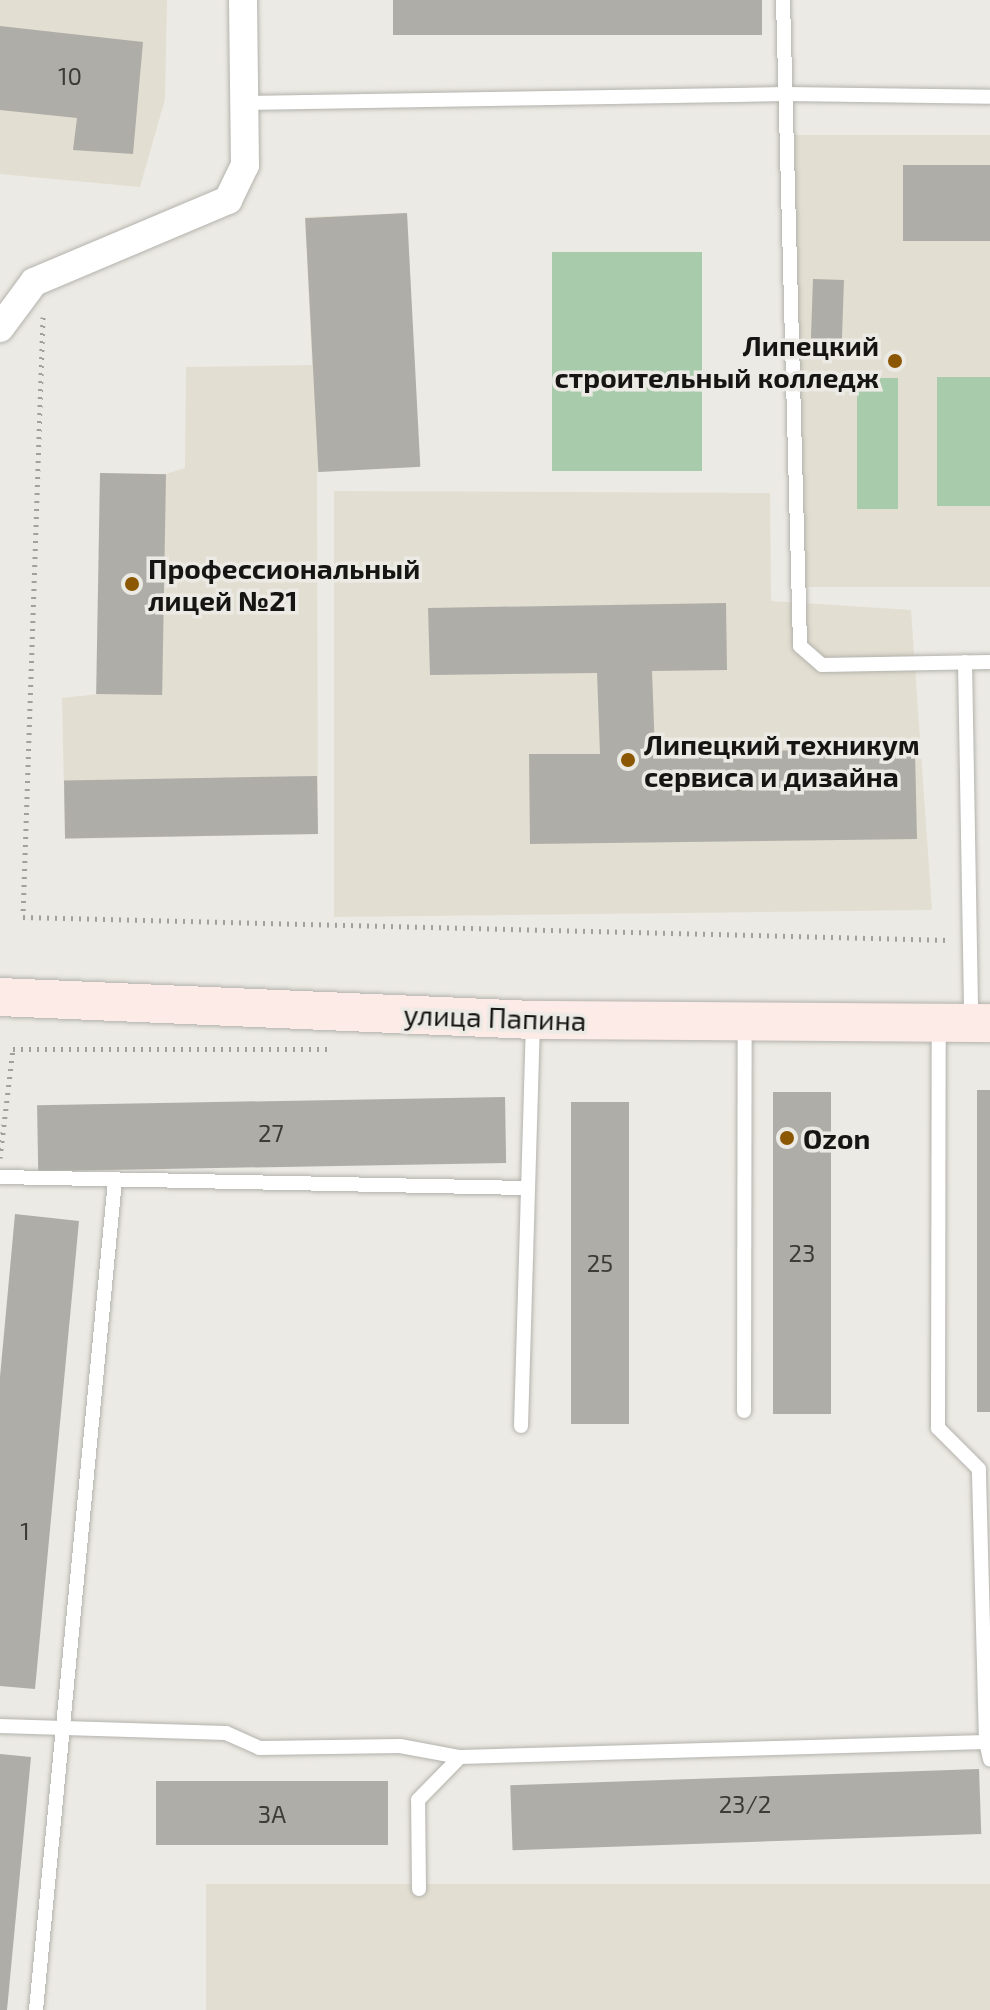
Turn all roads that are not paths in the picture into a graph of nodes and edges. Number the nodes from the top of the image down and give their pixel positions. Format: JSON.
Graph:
{"nodes":[{"id":1,"x":243,"y":0,"type":"edge"},
{"id":2,"x":783,"y":0,"type":"edge"},
{"id":3,"x":785,"y":94,"type":"junction"},
{"id":4,"x":990,"y":97,"type":"edge"},
{"id":5,"x":245,"y":103,"type":"junction"},
{"id":6,"x":0,"y":328,"type":"edge"},
{"id":7,"x":965,"y":662,"type":"junction"},
{"id":8,"x":990,"y":662,"type":"edge"},
{"id":9,"x":0,"y":997,"type":"edge"},
{"id":10,"x":533,"y":1020,"type":"junction"},
{"id":11,"x":967,"y":1023,"type":"edge"},
{"id":12,"x":745,"y":1025,"type":"junction"},
{"id":13,"x":0,"y":1177,"type":"edge"},
{"id":14,"x":115,"y":1180,"type":"junction"},
{"id":15,"x":527,"y":1188,"type":"junction"},
{"id":16,"x":744,"y":1411,"type":"dead end"},
{"id":17,"x":521,"y":1426,"type":"dead end"},
{"id":18,"x":0,"y":1726,"type":"edge"},
{"id":19,"x":63,"y":1730,"type":"junction"},
{"id":20,"x":986,"y":1742,"type":"junction"},
{"id":21,"x":460,"y":1757,"type":"junction"},
{"id":22,"x":990,"y":1760,"type":"edge"},
{"id":23,"x":419,"y":1889,"type":"dead end"},
{"id":24,"x":36,"y":2010,"type":"edge"}],
"edges":[{"from":1,"to":5,"type":"street"},
{"from":2,"to":3,"type":"lane"},
{"from":3,"to":4,"type":"lane"},
{"from":3,"to":5,"type":"lane"},
{"from":3,"to":7,"type":"lane"},
{"from":5,"to":6,"type":"street"},
{"from":7,"to":8,"type":"lane"},
{"from":7,"to":11,"type":"lane"},
{"from":9,"to":10,"type":"street","name":"улица Папина"},
{"from":10,"to":12,"type":"street","name":"улица Папина"},
{"from":10,"to":15,"type":"lane"},
{"from":11,"to":12,"type":"street","name":"улица Папина"},
{"from":11,"to":20,"type":"lane"},
{"from":12,"to":16,"type":"lane"},
{"from":13,"to":14,"type":"lane"},
{"from":14,"to":15,"type":"lane"},
{"from":14,"to":19,"type":"lane"},
{"from":15,"to":17,"type":"lane"},
{"from":18,"to":19,"type":"lane"},
{"from":19,"to":21,"type":"lane"},
{"from":19,"to":24,"type":"lane"},
{"from":20,"to":21,"type":"lane"},
{"from":20,"to":22,"type":"lane"},
{"from":21,"to":23,"type":"lane"}]}
